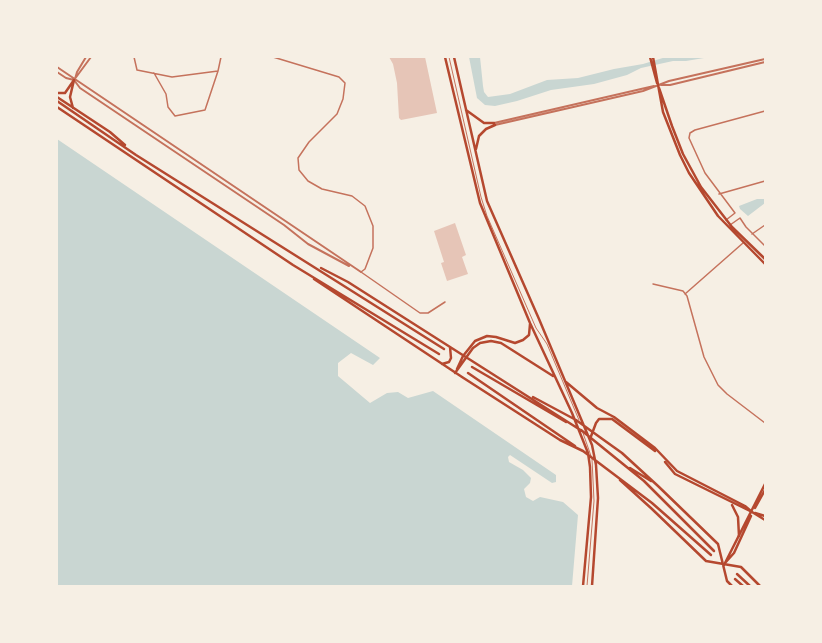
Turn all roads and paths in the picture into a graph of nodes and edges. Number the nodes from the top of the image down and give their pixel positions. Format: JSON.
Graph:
{"nodes":[{"id":1,"x":86,"y":57,"type":"edge"},
{"id":2,"x":91,"y":57,"type":"edge"},
{"id":3,"x":134,"y":57,"type":"edge"},
{"id":4,"x":221,"y":57,"type":"edge"},
{"id":5,"x":273,"y":57,"type":"edge"},
{"id":6,"x":445,"y":57,"type":"edge"},
{"id":7,"x":449,"y":57,"type":"edge"},
{"id":8,"x":454,"y":57,"type":"edge"},
{"id":9,"x":651,"y":57,"type":"edge"},
{"id":10,"x":765,"y":60,"type":"edge"},
{"id":11,"x":57,"y":67,"type":"edge"},
{"id":12,"x":218,"y":71,"type":"junction"},
{"id":13,"x":57,"y":72,"type":"edge"},
{"id":14,"x":154,"y":73,"type":"junction"},
{"id":15,"x":74,"y":80,"type":"junction"},
{"id":16,"x":658,"y":85,"type":"junction"},
{"id":17,"x":57,"y":94,"type":"edge"},
{"id":18,"x":57,"y":97,"type":"edge"},
{"id":19,"x":57,"y":101,"type":"edge"},
{"id":20,"x":57,"y":107,"type":"edge"},
{"id":21,"x":73,"y":108,"type":"junction"},
{"id":22,"x":465,"y":109,"type":"junction"},
{"id":23,"x":765,"y":111,"type":"edge"},
{"id":24,"x":494,"y":124,"type":"junction"},
{"id":25,"x":475,"y":152,"type":"junction"},
{"id":26,"x":136,"y":155,"type":"junction"},
{"id":27,"x":765,"y":181,"type":"edge"},
{"id":28,"x":719,"y":194,"type":"junction"},
{"id":29,"x":726,"y":220,"type":"junction"},
{"id":30,"x":730,"y":225,"type":"junction"},
{"id":31,"x":765,"y":225,"type":"edge"},
{"id":32,"x":752,"y":234,"type":"junction"},
{"id":33,"x":743,"y":243,"type":"junction"},
{"id":34,"x":765,"y":246,"type":"edge"},
{"id":35,"x":765,"y":259,"type":"edge"},
{"id":36,"x":309,"y":262,"type":"junction"},
{"id":37,"x":765,"y":264,"type":"edge"},
{"id":38,"x":293,"y":265,"type":"junction"},
{"id":39,"x":361,"y":272,"type":"junction"},
{"id":40,"x":653,"y":284,"type":"dead end"},
{"id":41,"x":685,"y":294,"type":"junction"},
{"id":42,"x":445,"y":302,"type":"dead end"},
{"id":43,"x":530,"y":323,"type":"junction"},
{"id":44,"x":450,"y":347,"type":"junction"},
{"id":45,"x":444,"y":349,"type":"dead end"},
{"id":46,"x":439,"y":354,"type":"dead end"},
{"id":47,"x":463,"y":356,"type":"junction"},
{"id":48,"x":467,"y":358,"type":"junction"},
{"id":49,"x":441,"y":364,"type":"junction"},
{"id":50,"x":472,"y":367,"type":"dead end"},
{"id":51,"x":455,"y":373,"type":"junction"},
{"id":52,"x":468,"y":373,"type":"dead end"},
{"id":53,"x":554,"y":377,"type":"junction"},
{"id":54,"x":565,"y":381,"type":"junction"},
{"id":55,"x":508,"y":384,"type":"junction"},
{"id":56,"x":765,"y":423,"type":"edge"},
{"id":57,"x":582,"y":431,"type":"junction"},
{"id":58,"x":590,"y":440,"type":"junction"},
{"id":59,"x":583,"y":451,"type":"junction"},
{"id":60,"x":619,"y":461,"type":"junction"},
{"id":61,"x":608,"y":469,"type":"junction"},
{"id":62,"x":765,"y":484,"type":"edge"},
{"id":63,"x":658,"y":486,"type":"junction"},
{"id":64,"x":765,"y":490,"type":"edge"},
{"id":65,"x":729,"y":502,"type":"junction"},
{"id":66,"x":752,"y":512,"type":"junction"},
{"id":67,"x":765,"y":516,"type":"edge"},
{"id":68,"x":765,"y":520,"type":"edge"},
{"id":69,"x":739,"y":536,"type":"junction"},
{"id":70,"x":714,"y":552,"type":"dead end"},
{"id":71,"x":711,"y":555,"type":"dead end"},
{"id":72,"x":724,"y":565,"type":"junction"},
{"id":73,"x":737,"y":574,"type":"dead end"},
{"id":74,"x":735,"y":579,"type":"dead end"},
{"id":75,"x":583,"y":586,"type":"edge"},
{"id":76,"x":587,"y":586,"type":"edge"},
{"id":77,"x":592,"y":586,"type":"edge"},
{"id":78,"x":732,"y":586,"type":"edge"},
{"id":79,"x":743,"y":586,"type":"edge"},
{"id":80,"x":750,"y":586,"type":"edge"},
{"id":81,"x":760,"y":586,"type":"edge"}],
"edges":[{"from":1,"to":15,"type":"street"},
{"from":2,"to":15,"type":"street"},
{"from":3,"to":14,"type":"street"},
{"from":4,"to":12,"type":"street"},
{"from":5,"to":39,"type":"street"},
{"from":6,"to":43,"type":"main road"},
{"from":7,"to":76,"type":"lane"},
{"from":8,"to":22,"type":"main road"},
{"from":9,"to":16,"type":"main road"},
{"from":10,"to":16,"type":"street"},
{"from":11,"to":15,"type":"street"},
{"from":12,"to":14,"type":"street"},
{"from":12,"to":14,"type":"street"},
{"from":13,"to":15,"type":"street"},
{"from":15,"to":17,"type":"main road"},
{"from":15,"to":21,"type":"main road"},
{"from":15,"to":39,"type":"street"},
{"from":15,"to":39,"type":"street"},
{"from":16,"to":24,"type":"street"},
{"from":16,"to":29,"type":"main road"},
{"from":16,"to":33,"type":"main road"},
{"from":18,"to":21,"type":"main road"},
{"from":19,"to":26,"type":"main road"},
{"from":20,"to":38,"type":"main road"},
{"from":21,"to":26,"type":"main road"},
{"from":22,"to":24,"type":"main road"},
{"from":22,"to":25,"type":"main road"},
{"from":23,"to":28,"type":"street"},
{"from":24,"to":25,"type":"main road"},
{"from":25,"to":54,"type":"main road"},
{"from":26,"to":36,"type":"main road"},
{"from":27,"to":28,"type":"street"},
{"from":28,"to":29,"type":"street"},
{"from":29,"to":30,"type":"main road"},
{"from":30,"to":32,"type":"street"},
{"from":30,"to":35,"type":"main road"},
{"from":31,"to":32,"type":"street"},
{"from":32,"to":34,"type":"street"},
{"from":33,"to":37,"type":"main road"},
{"from":33,"to":41,"type":"street"},
{"from":36,"to":44,"type":"main road"},
{"from":36,"to":45,"type":"main road"},
{"from":38,"to":46,"type":"main road"},
{"from":38,"to":49,"type":"main road"},
{"from":39,"to":42,"type":"street"},
{"from":40,"to":41,"type":"street"},
{"from":41,"to":56,"type":"street"},
{"from":43,"to":47,"type":"main road"},
{"from":43,"to":53,"type":"main road"},
{"from":44,"to":47,"type":"main road"},
{"from":44,"to":49,"type":"main road"},
{"from":47,"to":48,"type":"main road"},
{"from":47,"to":51,"type":"main road"},
{"from":48,"to":51,"type":"main road"},
{"from":48,"to":53,"type":"main road"},
{"from":48,"to":55,"type":"main road"},
{"from":49,"to":51,"type":"main road"},
{"from":50,"to":57,"type":"main road"},
{"from":51,"to":59,"type":"main road"},
{"from":52,"to":59,"type":"main road"},
{"from":53,"to":75,"type":"main road"},
{"from":54,"to":58,"type":"main road"},
{"from":54,"to":66,"type":"main road"},
{"from":55,"to":57,"type":"main road"},
{"from":55,"to":63,"type":"main road"},
{"from":57,"to":60,"type":"main road"},
{"from":58,"to":65,"type":"main road"},
{"from":58,"to":77,"type":"main road"},
{"from":59,"to":61,"type":"main road"},
{"from":60,"to":63,"type":"main road"},
{"from":60,"to":70,"type":"main road"},
{"from":61,"to":71,"type":"main road"},
{"from":61,"to":72,"type":"main road"},
{"from":62,"to":66,"type":"main road"},
{"from":63,"to":72,"type":"main road"},
{"from":64,"to":66,"type":"main road"},
{"from":65,"to":66,"type":"main road"},
{"from":65,"to":69,"type":"main road"},
{"from":66,"to":67,"type":"main road"},
{"from":66,"to":68,"type":"main road"},
{"from":66,"to":69,"type":"main road"},
{"from":66,"to":72,"type":"main road"},
{"from":69,"to":72,"type":"main road"},
{"from":72,"to":78,"type":"main road"},
{"from":72,"to":81,"type":"main road"},
{"from":73,"to":80,"type":"main road"},
{"from":74,"to":79,"type":"main road"}]}
